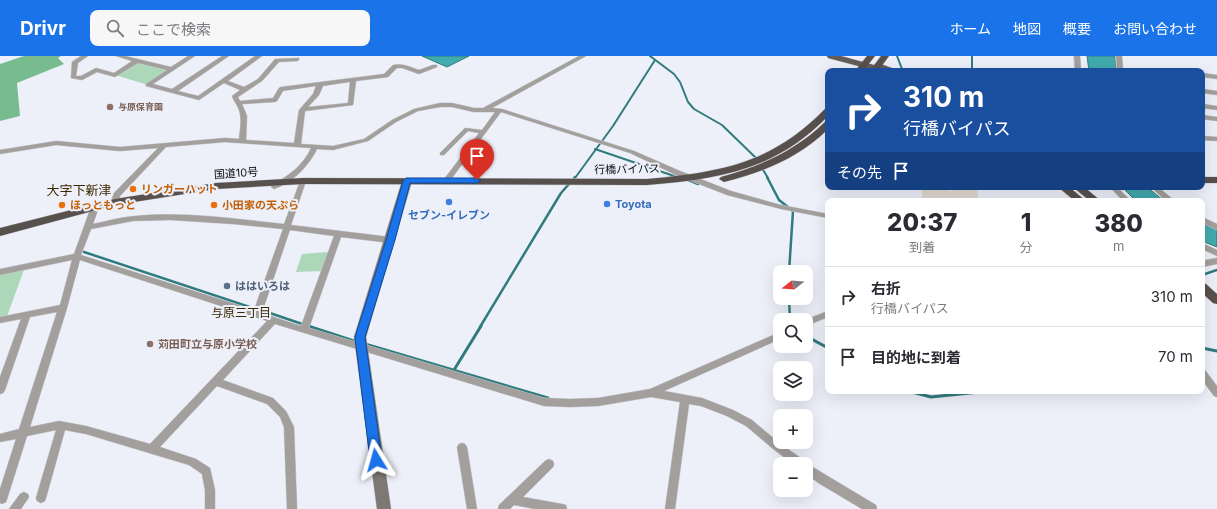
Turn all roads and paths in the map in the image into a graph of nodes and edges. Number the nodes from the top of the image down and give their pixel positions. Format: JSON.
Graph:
{"nodes":[{"id":1,"x":85,"y":56,"type":"edge"},
{"id":2,"x":119,"y":56,"type":"edge"},
{"id":3,"x":192,"y":56,"type":"edge"},
{"id":4,"x":226,"y":56,"type":"edge"},
{"id":5,"x":259,"y":56,"type":"edge"},
{"id":6,"x":583,"y":56,"type":"edge"},
{"id":7,"x":831,"y":56,"type":"edge"},
{"id":8,"x":849,"y":56,"type":"edge"},
{"id":9,"x":885,"y":56,"type":"edge"},
{"id":10,"x":1077,"y":56,"type":"edge"},
{"id":11,"x":1119,"y":56,"type":"edge"},
{"id":12,"x":297,"y":59,"type":"dead end"},
{"id":13,"x":868,"y":60,"type":"edge"},
{"id":14,"x":137,"y":61,"type":"junction"},
{"id":15,"x":435,"y":66,"type":"dead end"},
{"id":16,"x":878,"y":68,"type":"edge"},
{"id":17,"x":879,"y":68,"type":"edge"},
{"id":18,"x":1078,"y":68,"type":"edge"},
{"id":19,"x":1120,"y":68,"type":"edge"},
{"id":20,"x":172,"y":69,"type":"junction"},
{"id":21,"x":1205,"y":75,"type":"edge"},
{"id":22,"x":1217,"y":77,"type":"edge"},
{"id":23,"x":353,"y":80,"type":"junction"},
{"id":24,"x":224,"y":81,"type":"junction"},
{"id":25,"x":320,"y":85,"type":"junction"},
{"id":26,"x":245,"y":90,"type":"junction"},
{"id":27,"x":174,"y":91,"type":"junction"},
{"id":28,"x":1205,"y":91,"type":"edge"},
{"id":29,"x":1217,"y":93,"type":"edge"},
{"id":30,"x":237,"y":103,"type":"junction"},
{"id":31,"x":1205,"y":106,"type":"edge"},
{"id":32,"x":1217,"y":108,"type":"edge"},
{"id":33,"x":302,"y":110,"type":"junction"},
{"id":34,"x":484,"y":110,"type":"junction"},
{"id":35,"x":500,"y":110,"type":"junction"},
{"id":36,"x":825,"y":114,"type":"edge"},
{"id":37,"x":1205,"y":117,"type":"edge"},
{"id":38,"x":1217,"y":119,"type":"edge"},
{"id":39,"x":825,"y":127,"type":"edge"},
{"id":40,"x":483,"y":132,"type":"junction"},
{"id":41,"x":1205,"y":138,"type":"edge"},
{"id":42,"x":1217,"y":139,"type":"edge"},
{"id":43,"x":242,"y":142,"type":"junction"},
{"id":44,"x":164,"y":145,"type":"junction"},
{"id":45,"x":297,"y":146,"type":"junction"},
{"id":46,"x":315,"y":147,"type":"junction"},
{"id":47,"x":0,"y":152,"type":"edge"},
{"id":48,"x":442,"y":154,"type":"dead end"},
{"id":49,"x":692,"y":178,"type":"junction"},
{"id":50,"x":447,"y":180,"type":"junction"},
{"id":51,"x":1205,"y":180,"type":"edge"},
{"id":52,"x":1217,"y":180,"type":"edge"},
{"id":53,"x":284,"y":182,"type":"junction"},
{"id":54,"x":704,"y":183,"type":"junction"},
{"id":55,"x":302,"y":184,"type":"junction"},
{"id":56,"x":406,"y":184,"type":"junction"},
{"id":57,"x":274,"y":187,"type":"junction"},
{"id":58,"x":1067,"y":190,"type":"edge"},
{"id":59,"x":1082,"y":190,"type":"edge"},
{"id":60,"x":1116,"y":190,"type":"edge"},
{"id":61,"x":1158,"y":190,"type":"edge"},
{"id":62,"x":1077,"y":198,"type":"edge"},
{"id":63,"x":1092,"y":198,"type":"edge"},
{"id":64,"x":1124,"y":198,"type":"edge"},
{"id":65,"x":1167,"y":198,"type":"edge"},
{"id":66,"x":115,"y":202,"type":"junction"},
{"id":67,"x":94,"y":209,"type":"junction"},
{"id":68,"x":825,"y":215,"type":"edge"},
{"id":69,"x":1205,"y":221,"type":"edge"},
{"id":70,"x":88,"y":227,"type":"junction"},
{"id":71,"x":287,"y":227,"type":"junction"},
{"id":72,"x":1217,"y":227,"type":"edge"},
{"id":73,"x":0,"y":232,"type":"edge"},
{"id":74,"x":338,"y":235,"type":"junction"},
{"id":75,"x":0,"y":237,"type":"edge"},
{"id":76,"x":390,"y":240,"type":"junction"},
{"id":77,"x":1205,"y":247,"type":"edge"},
{"id":78,"x":1217,"y":253,"type":"edge"},
{"id":79,"x":77,"y":256,"type":"junction"},
{"id":80,"x":1217,"y":261,"type":"edge"},
{"id":81,"x":1205,"y":263,"type":"edge"},
{"id":82,"x":0,"y":272,"type":"edge"},
{"id":83,"x":1205,"y":290,"type":"edge"},
{"id":84,"x":1205,"y":299,"type":"edge"},
{"id":85,"x":1217,"y":300,"type":"edge"},
{"id":86,"x":63,"y":308,"type":"junction"},
{"id":87,"x":1217,"y":308,"type":"edge"},
{"id":88,"x":257,"y":314,"type":"junction"},
{"id":89,"x":825,"y":315,"type":"edge"},
{"id":90,"x":27,"y":316,"type":"junction"},
{"id":91,"x":0,"y":320,"type":"edge"},
{"id":92,"x":272,"y":320,"type":"junction"},
{"id":93,"x":813,"y":320,"type":"edge"},
{"id":94,"x":304,"y":330,"type":"junction"},
{"id":95,"x":773,"y":338,"type":"edge"},
{"id":96,"x":360,"y":348,"type":"junction"},
{"id":97,"x":1205,"y":377,"type":"edge"},
{"id":98,"x":2,"y":379,"type":"edge"},
{"id":99,"x":215,"y":381,"type":"junction"},
{"id":100,"x":0,"y":390,"type":"edge"},
{"id":101,"x":651,"y":393,"type":"junction"},
{"id":102,"x":1217,"y":393,"type":"edge"},
{"id":103,"x":685,"y":398,"type":"junction"},
{"id":104,"x":62,"y":426,"type":"junction"},
{"id":105,"x":23,"y":433,"type":"junction"},
{"id":106,"x":0,"y":438,"type":"edge"},
{"id":107,"x":462,"y":447,"type":"dead end"},
{"id":108,"x":151,"y":450,"type":"junction"},
{"id":109,"x":791,"y":457,"type":"edge"},
{"id":110,"x":549,"y":464,"type":"dead end"},
{"id":111,"x":813,"y":473,"type":"edge"},
{"id":112,"x":24,"y":497,"type":"dead end"},
{"id":113,"x":2,"y":498,"type":"dead end"},
{"id":114,"x":42,"y":498,"type":"dead end"},
{"id":115,"x":513,"y":500,"type":"junction"},
{"id":116,"x":14,"y":509,"type":"edge"},
{"id":117,"x":210,"y":509,"type":"edge"},
{"id":118,"x":292,"y":509,"type":"edge"},
{"id":119,"x":384,"y":509,"type":"edge"},
{"id":120,"x":472,"y":509,"type":"edge"},
{"id":121,"x":503,"y":509,"type":"edge"},
{"id":122,"x":562,"y":509,"type":"edge"},
{"id":123,"x":670,"y":509,"type":"edge"},
{"id":124,"x":872,"y":509,"type":"edge"}],
"edges":[{"from":1,"to":14,"type":"street"},
{"from":2,"to":14,"type":"street"},
{"from":3,"to":20,"type":"street"},
{"from":4,"to":27,"type":"street"},
{"from":5,"to":24,"type":"street"},
{"from":6,"to":34,"type":"street"},
{"from":7,"to":13,"type":"main road"},
{"from":8,"to":13,"type":"main road"},
{"from":9,"to":17,"type":"highway"},
{"from":10,"to":18,"type":"street"},
{"from":11,"to":19,"type":"street"},
{"from":12,"to":26,"type":"street"},
{"from":13,"to":16,"type":"main road"},
{"from":14,"to":20,"type":"street"},
{"from":15,"to":23,"type":"street"},
{"from":20,"to":27,"type":"street"},
{"from":21,"to":22,"type":"street"},
{"from":23,"to":25,"type":"street"},
{"from":23,"to":33,"type":"street"},
{"from":24,"to":26,"type":"street"},
{"from":24,"to":27,"type":"street"},
{"from":25,"to":30,"type":"street"},
{"from":25,"to":33,"type":"street"},
{"from":26,"to":30,"type":"street"},
{"from":28,"to":29,"type":"street"},
{"from":30,"to":43,"type":"street"},
{"from":31,"to":32,"type":"street"},
{"from":33,"to":45,"type":"street"},
{"from":34,"to":35,"type":"street"},
{"from":34,"to":46,"type":"street"},
{"from":35,"to":40,"type":"street"},
{"from":35,"to":49,"type":"street"},
{"from":36,"to":49,"type":"highway","name":"行橋バイパス"},
{"from":37,"to":38,"type":"street"},
{"from":39,"to":54,"type":"highway","name":"行橋バイパス"},
{"from":40,"to":48,"type":"street"},
{"from":40,"to":50,"type":"street"},
{"from":41,"to":42,"type":"street"},
{"from":43,"to":44,"type":"street"},
{"from":43,"to":45,"type":"street"},
{"from":44,"to":47,"type":"street"},
{"from":44,"to":66,"type":"street"},
{"from":45,"to":46,"type":"street"},
{"from":46,"to":53,"type":"street"},
{"from":49,"to":50,"type":"highway","name":"行橋バイパス"},
{"from":49,"to":54,"type":"street"},
{"from":50,"to":56,"type":"highway","name":"行橋バイパス"},
{"from":51,"to":52,"type":"highway"},
{"from":53,"to":55,"type":"highway","name":"国道10号"},
{"from":53,"to":57,"type":"street"},
{"from":53,"to":66,"type":"highway","name":"国道10号"},
{"from":54,"to":56,"type":"highway","name":"行橋バイパス"},
{"from":54,"to":68,"type":"street"},
{"from":55,"to":56,"type":"highway","name":"国道10号"},
{"from":55,"to":57,"type":"highway","name":"国道10号"},
{"from":55,"to":71,"type":"street"},
{"from":56,"to":76,"type":"main road"},
{"from":57,"to":67,"type":"highway","name":"国道10号"},
{"from":58,"to":62,"type":"highway"},
{"from":59,"to":63,"type":"highway"},
{"from":60,"to":64,"type":"street"},
{"from":61,"to":65,"type":"street"},
{"from":66,"to":67,"type":"highway","name":"国道10号"},
{"from":67,"to":70,"type":"street"},
{"from":67,"to":73,"type":"highway","name":"国道10号"},
{"from":67,"to":75,"type":"highway","name":"国道10号"},
{"from":69,"to":72,"type":"street"},
{"from":70,"to":71,"type":"street"},
{"from":70,"to":79,"type":"street"},
{"from":71,"to":74,"type":"street"},
{"from":71,"to":88,"type":"street"},
{"from":74,"to":76,"type":"street"},
{"from":74,"to":94,"type":"street"},
{"from":76,"to":96,"type":"main road"},
{"from":77,"to":78,"type":"street"},
{"from":79,"to":82,"type":"street"},
{"from":79,"to":86,"type":"street"},
{"from":79,"to":88,"type":"street"},
{"from":80,"to":81,"type":"street"},
{"from":83,"to":85,"type":"highway"},
{"from":84,"to":87,"type":"highway"},
{"from":86,"to":90,"type":"street"},
{"from":86,"to":105,"type":"street"},
{"from":88,"to":92,"type":"street"},
{"from":89,"to":93,"type":"street"},
{"from":90,"to":91,"type":"street"},
{"from":90,"to":98,"type":"street"},
{"from":92,"to":94,"type":"street"},
{"from":92,"to":99,"type":"street"},
{"from":94,"to":96,"type":"street"},
{"from":95,"to":101,"type":"street"},
{"from":96,"to":101,"type":"street"},
{"from":96,"to":119,"type":"main road"},
{"from":97,"to":102,"type":"street"},
{"from":98,"to":100,"type":"street"},
{"from":99,"to":108,"type":"street"},
{"from":99,"to":118,"type":"street"},
{"from":101,"to":103,"type":"street"},
{"from":103,"to":109,"type":"street"},
{"from":103,"to":123,"type":"street"},
{"from":104,"to":105,"type":"street"},
{"from":104,"to":108,"type":"street"},
{"from":104,"to":114,"type":"street"},
{"from":105,"to":106,"type":"street"},
{"from":105,"to":113,"type":"street"},
{"from":107,"to":120,"type":"street"},
{"from":108,"to":117,"type":"street"},
{"from":110,"to":115,"type":"street"},
{"from":111,"to":124,"type":"street"},
{"from":112,"to":116,"type":"street"},
{"from":115,"to":121,"type":"street"},
{"from":115,"to":122,"type":"street"}]}
